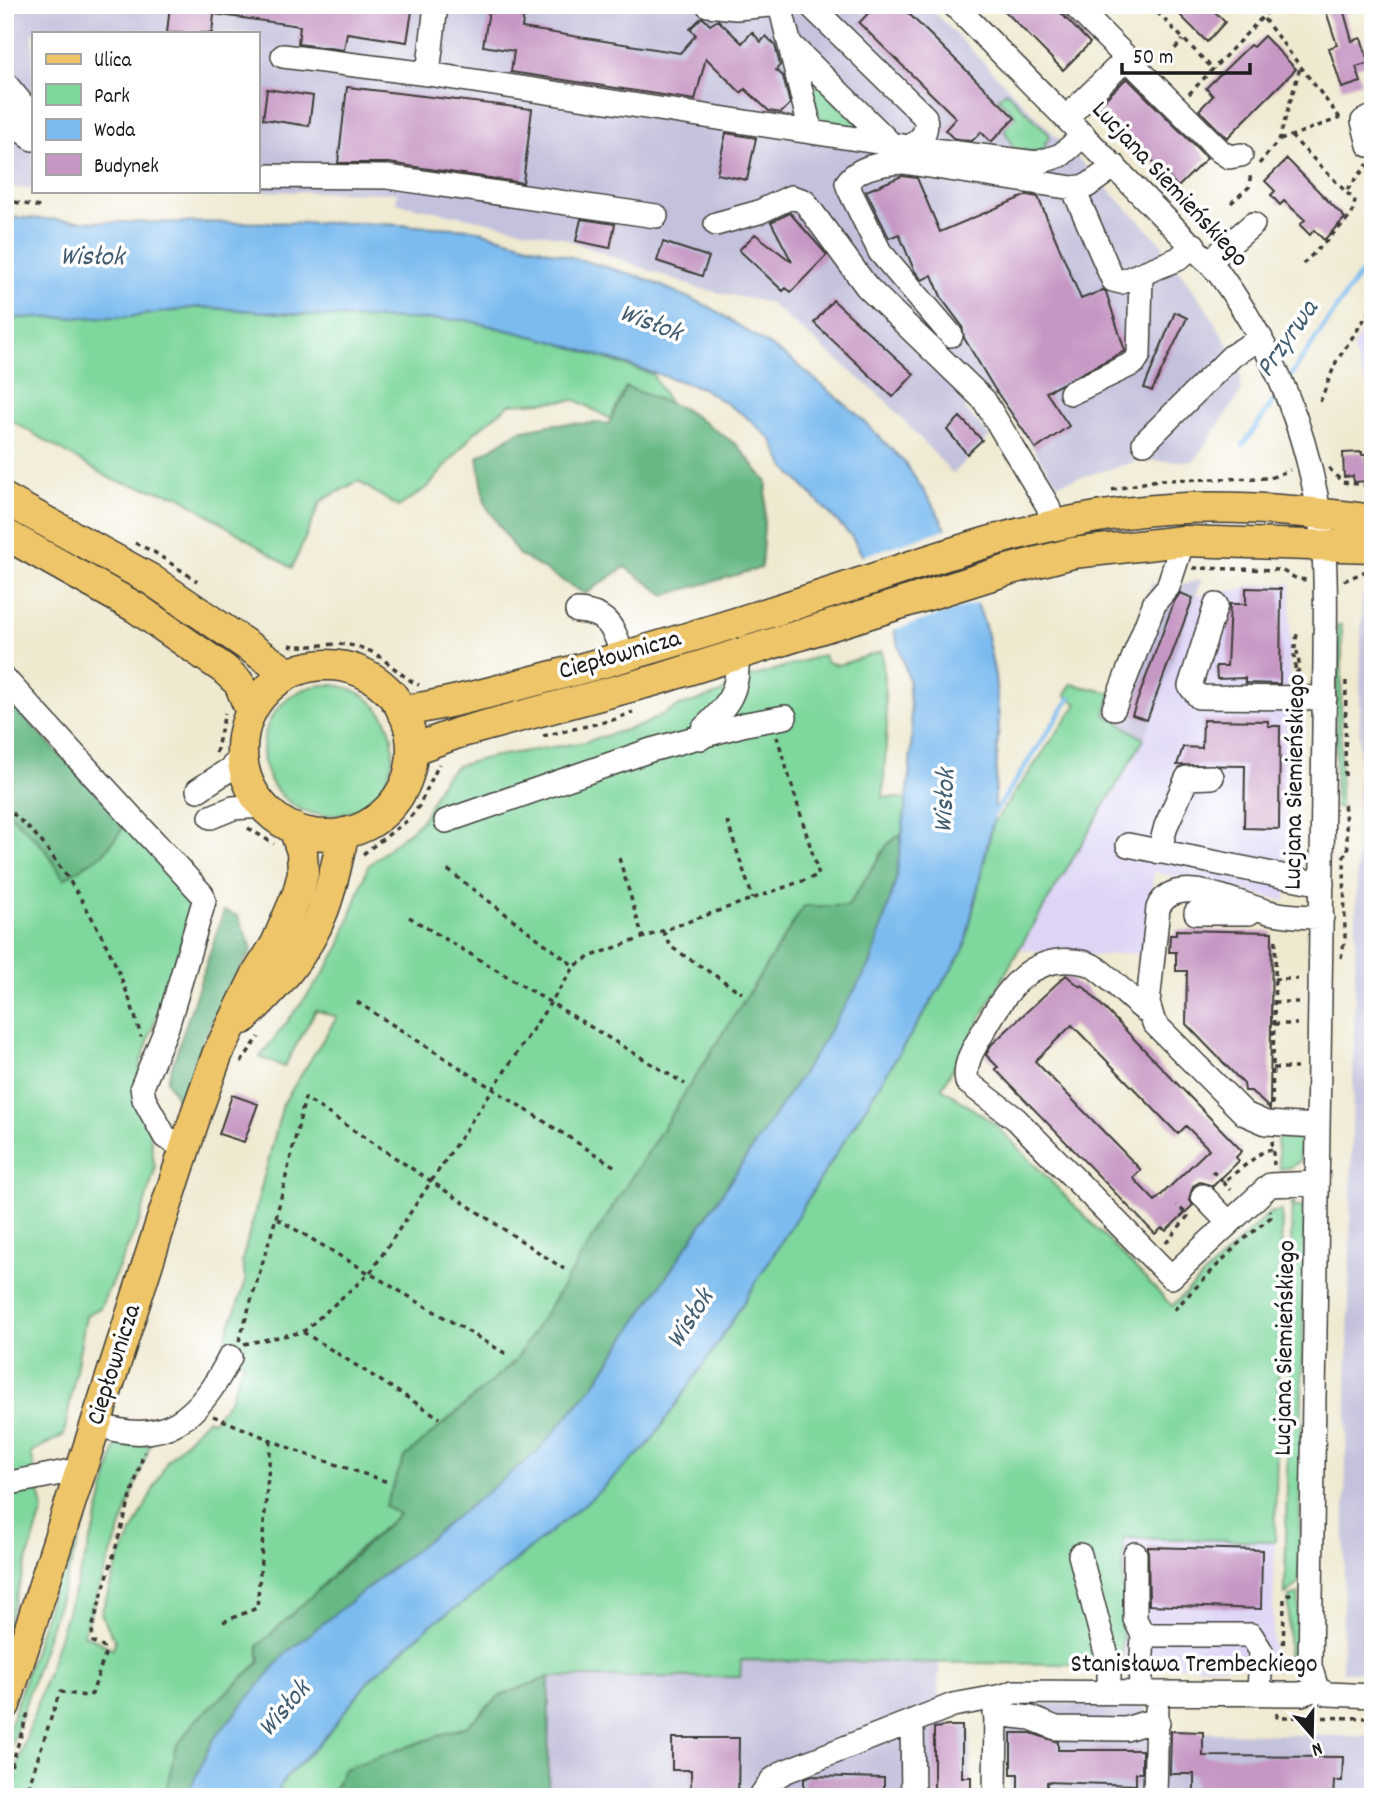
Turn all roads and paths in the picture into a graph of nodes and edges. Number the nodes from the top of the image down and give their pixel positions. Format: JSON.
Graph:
{"nodes":[{"id":1,"x":436,"y":5,"type":"edge"},
{"id":2,"x":708,"y":5,"type":"edge"},
{"id":3,"x":771,"y":5,"type":"edge"},
{"id":4,"x":780,"y":5,"type":"edge"},
{"id":5,"x":810,"y":5,"type":"edge"},
{"id":6,"x":954,"y":5,"type":"edge"},
{"id":7,"x":1074,"y":5,"type":"edge"},
{"id":8,"x":1150,"y":5,"type":"edge"},
{"id":9,"x":1275,"y":5,"type":"edge"},
{"id":10,"x":1264,"y":19,"type":"junction"},
{"id":11,"x":1184,"y":40,"type":"junction"},
{"id":12,"x":790,"y":44,"type":"junction"},
{"id":13,"x":283,"y":56,"type":"dead end"},
{"id":14,"x":1168,"y":56,"type":"dead end"},
{"id":15,"x":1126,"y":59,"type":"junction"},
{"id":16,"x":1300,"y":68,"type":"junction"},
{"id":17,"x":1214,"y":70,"type":"junction"},
{"id":18,"x":428,"y":74,"type":"junction"},
{"id":19,"x":5,"y":83,"type":"edge"},
{"id":20,"x":1175,"y":107,"type":"junction"},
{"id":21,"x":32,"y":116,"type":"edge"},
{"id":22,"x":1067,"y":117,"type":"junction"},
{"id":23,"x":5,"y":118,"type":"edge"},
{"id":24,"x":1359,"y":119,"type":"edge"},
{"id":25,"x":811,"y":132,"type":"junction"},
{"id":26,"x":1084,"y":135,"type":"junction"},
{"id":27,"x":1291,"y":136,"type":"junction"},
{"id":28,"x":32,"y":138,"type":"edge"},
{"id":29,"x":1279,"y":140,"type":"junction"},
{"id":30,"x":1370,"y":145,"type":"joint"},
{"id":31,"x":901,"y":146,"type":"junction"},
{"id":32,"x":1241,"y":155,"type":"dead end"},
{"id":33,"x":1115,"y":166,"type":"junction"},
{"id":34,"x":259,"y":176,"type":"edge"},
{"id":35,"x":1073,"y":188,"type":"junction"},
{"id":36,"x":1347,"y":190,"type":"junction"},
{"id":37,"x":5,"y":200,"type":"edge"},
{"id":38,"x":1231,"y":202,"type":"dead end"},
{"id":39,"x":40,"y":207,"type":"dead end"},
{"id":40,"x":656,"y":216,"type":"dead end"},
{"id":41,"x":716,"y":224,"type":"dead end"},
{"id":42,"x":1253,"y":224,"type":"dead end"},
{"id":43,"x":1202,"y":253,"type":"junction"},
{"id":44,"x":1301,"y":266,"type":"dead end"},
{"id":45,"x":1140,"y":274,"type":"junction"},
{"id":46,"x":1373,"y":306,"type":"edge"},
{"id":47,"x":951,"y":335,"type":"dead end"},
{"id":48,"x":1261,"y":338,"type":"junction"},
{"id":49,"x":1071,"y":393,"type":"dead end"},
{"id":50,"x":1320,"y":402,"type":"dead end"},
{"id":51,"x":1144,"y":443,"type":"dead end"},
{"id":52,"x":1325,"y":468,"type":"dead end"},
{"id":53,"x":1260,"y":478,"type":"dead end"},
{"id":54,"x":1373,"y":486,"type":"edge"},
{"id":55,"x":1260,"y":489,"type":"dead end"},
{"id":56,"x":5,"y":499,"type":"edge"},
{"id":57,"x":1319,"y":513,"type":"junction"},
{"id":58,"x":1373,"y":520,"type":"edge"},
{"id":59,"x":1053,"y":525,"type":"junction"},
{"id":60,"x":5,"y":534,"type":"edge"},
{"id":61,"x":125,"y":541,"type":"dead end"},
{"id":62,"x":1183,"y":541,"type":"junction"},
{"id":63,"x":1323,"y":545,"type":"junction"},
{"id":64,"x":1372,"y":555,"type":"edge"},
{"id":65,"x":1340,"y":581,"type":"dead end"},
{"id":66,"x":207,"y":590,"type":"dead end"},
{"id":67,"x":1216,"y":605,"type":"dead end"},
{"id":68,"x":577,"y":611,"type":"dead end"},
{"id":69,"x":1297,"y":634,"type":"dead end"},
{"id":70,"x":281,"y":642,"type":"dead end"},
{"id":71,"x":736,"y":654,"type":"junction"},
{"id":72,"x":624,"y":657,"type":"junction"},
{"id":73,"x":1296,"y":673,"type":"dead end"},
{"id":74,"x":289,"y":674,"type":"junction"},
{"id":75,"x":5,"y":679,"type":"edge"},
{"id":76,"x":424,"y":686,"type":"dead end"},
{"id":77,"x":1325,"y":698,"type":"junction"},
{"id":78,"x":1114,"y":708,"type":"dead end"},
{"id":79,"x":238,"y":709,"type":"junction"},
{"id":80,"x":402,"y":710,"type":"junction"},
{"id":81,"x":637,"y":710,"type":"dead end"},
{"id":82,"x":778,"y":718,"type":"joint"},
{"id":83,"x":539,"y":736,"type":"dead end"},
{"id":84,"x":701,"y":738,"type":"junction"},
{"id":85,"x":414,"y":749,"type":"junction"},
{"id":86,"x":242,"y":756,"type":"junction"},
{"id":87,"x":442,"y":761,"type":"dead end"},
{"id":88,"x":1212,"y":777,"type":"dead end"},
{"id":89,"x":205,"y":787,"type":"joint"},
{"id":90,"x":1344,"y":803,"type":"dead end"},
{"id":91,"x":5,"y":806,"type":"edge"},
{"id":92,"x":263,"y":806,"type":"junction"},
{"id":93,"x":218,"y":814,"type":"joint"},
{"id":94,"x":446,"y":821,"type":"dead end"},
{"id":95,"x":727,"y":821,"type":"dead end"},
{"id":96,"x":344,"y":833,"type":"junction"},
{"id":97,"x":286,"y":839,"type":"junction"},
{"id":98,"x":1128,"y":845,"type":"dead end"},
{"id":99,"x":1160,"y":852,"type":"junction"},
{"id":100,"x":619,"y":858,"type":"dead end"},
{"id":101,"x":359,"y":859,"type":"dead end"},
{"id":102,"x":447,"y":870,"type":"dead end"},
{"id":103,"x":1322,"y":884,"type":"junction"},
{"id":104,"x":753,"y":899,"type":"junction"},
{"id":105,"x":1196,"y":913,"type":"dead end"},
{"id":106,"x":1269,"y":913,"type":"junction"},
{"id":107,"x":409,"y":917,"type":"dead end"},
{"id":108,"x":1322,"y":917,"type":"junction"},
{"id":109,"x":663,"y":931,"type":"junction"},
{"id":110,"x":1286,"y":935,"type":"dead end"},
{"id":111,"x":1343,"y":935,"type":"dead end"},
{"id":112,"x":643,"y":938,"type":"junction"},
{"id":113,"x":575,"y":966,"type":"junction"},
{"id":114,"x":1274,"y":979,"type":"junction"},
{"id":115,"x":1298,"y":979,"type":"dead end"},
{"id":116,"x":742,"y":993,"type":"dead end"},
{"id":117,"x":357,"y":1002,"type":"dead end"},
{"id":118,"x":549,"y":1002,"type":"junction"},
{"id":119,"x":1273,"y":1002,"type":"junction"},
{"id":120,"x":1298,"y":1002,"type":"dead end"},
{"id":121,"x":1149,"y":1013,"type":"junction"},
{"id":122,"x":1273,"y":1024,"type":"junction"},
{"id":123,"x":1297,"y":1024,"type":"dead end"},
{"id":124,"x":233,"y":1029,"type":"junction"},
{"id":125,"x":266,"y":1030,"type":"dead end"},
{"id":126,"x":142,"y":1038,"type":"dead end"},
{"id":127,"x":237,"y":1068,"type":"dead end"},
{"id":128,"x":1273,"y":1068,"type":"junction"},
{"id":129,"x":1297,"y":1068,"type":"dead end"},
{"id":130,"x":685,"y":1084,"type":"dead end"},
{"id":131,"x":493,"y":1087,"type":"junction"},
{"id":132,"x":1272,"y":1112,"type":"dead end"},
{"id":133,"x":1318,"y":1126,"type":"junction"},
{"id":134,"x":1272,"y":1134,"type":"dead end"},
{"id":135,"x":184,"y":1147,"type":"junction"},
{"id":136,"x":1273,"y":1149,"type":"junction"},
{"id":137,"x":617,"y":1168,"type":"dead end"},
{"id":138,"x":1212,"y":1171,"type":"dead end"},
{"id":139,"x":1277,"y":1171,"type":"dead end"},
{"id":140,"x":431,"y":1180,"type":"junction"},
{"id":141,"x":1223,"y":1182,"type":"junction"},
{"id":142,"x":1317,"y":1183,"type":"junction"},
{"id":143,"x":1231,"y":1190,"type":"dead end"},
{"id":144,"x":1203,"y":1196,"type":"dead end"},
{"id":145,"x":1177,"y":1205,"type":"dead end"},
{"id":146,"x":1188,"y":1216,"type":"junction"},
{"id":147,"x":276,"y":1218,"type":"junction"},
{"id":148,"x":1229,"y":1223,"type":"junction"},
{"id":149,"x":1196,"y":1225,"type":"dead end"},
{"id":150,"x":1158,"y":1253,"type":"dead end"},
{"id":151,"x":564,"y":1269,"type":"dead end"},
{"id":152,"x":370,"y":1273,"type":"junction"},
{"id":153,"x":303,"y":1332,"type":"junction"},
{"id":154,"x":508,"y":1355,"type":"dead end"},
{"id":155,"x":230,"y":1357,"type":"dead end"},
{"id":156,"x":200,"y":1406,"type":"junction"},
{"id":157,"x":440,"y":1418,"type":"dead end"},
{"id":158,"x":96,"y":1424,"type":"junction"},
{"id":159,"x":146,"y":1435,"type":"junction"},
{"id":160,"x":271,"y":1440,"type":"junction"},
{"id":161,"x":81,"y":1469,"type":"junction"},
{"id":162,"x":388,"y":1482,"type":"dead end"},
{"id":163,"x":5,"y":1484,"type":"edge"},
{"id":164,"x":1135,"y":1554,"type":"dead end"},
{"id":165,"x":1080,"y":1555,"type":"dead end"},
{"id":166,"x":1284,"y":1597,"type":"dead end"},
{"id":167,"x":223,"y":1622,"type":"dead end"},
{"id":168,"x":1143,"y":1635,"type":"junction"},
{"id":169,"x":1284,"y":1666,"type":"dead end"},
{"id":170,"x":1317,"y":1689,"type":"junction"},
{"id":171,"x":1042,"y":1692,"type":"junction"},
{"id":172,"x":1109,"y":1692,"type":"junction"},
{"id":173,"x":1148,"y":1693,"type":"junction"},
{"id":174,"x":1259,"y":1694,"type":"junction"},
{"id":175,"x":1373,"y":1696,"type":"edge"},
{"id":176,"x":1004,"y":1701,"type":"junction"},
{"id":177,"x":5,"y":1705,"type":"edge"},
{"id":178,"x":1277,"y":1717,"type":"dead end"},
{"id":179,"x":1373,"y":1718,"type":"edge"},
{"id":180,"x":912,"y":1721,"type":"junction"},
{"id":181,"x":1043,"y":1723,"type":"junction"},
{"id":182,"x":1158,"y":1723,"type":"junction"},
{"id":183,"x":25,"y":1797,"type":"edge"},
{"id":184,"x":760,"y":1797,"type":"edge"},
{"id":185,"x":913,"y":1797,"type":"edge"},
{"id":186,"x":995,"y":1797,"type":"edge"},
{"id":187,"x":1155,"y":1797,"type":"edge"}],
"edges":[{"from":1,"to":18,"type":"street"},
{"from":2,"to":3,"type":"street"},
{"from":4,"to":12,"type":"street"},
{"from":5,"to":31,"type":"street"},
{"from":6,"to":22,"type":"street","name":"Lucjana Siemieńskiego"},
{"from":7,"to":15,"type":"street"},
{"from":8,"to":11,"type":"path"},
{"from":9,"to":10,"type":"path"},
{"from":10,"to":16,"type":"path"},
{"from":10,"to":17,"type":"path"},
{"from":11,"to":14,"type":"path"},
{"from":11,"to":17,"type":"path"},
{"from":12,"to":25,"type":"street"},
{"from":12,"to":31,"type":"street"},
{"from":13,"to":18,"type":"street"},
{"from":15,"to":20,"type":"street"},
{"from":15,"to":22,"type":"street"},
{"from":16,"to":24,"type":"path"},
{"from":16,"to":29,"type":"path"},
{"from":17,"to":20,"type":"path"},
{"from":18,"to":25,"type":"street"},
{"from":19,"to":21,"type":"street"},
{"from":20,"to":32,"type":"street"},
{"from":22,"to":26,"type":"street","name":"Lucjana Siemieńskiego"},
{"from":23,"to":28,"type":"street"},
{"from":24,"to":27,"type":"path"},
{"from":24,"to":30,"type":"street"},
{"from":25,"to":31,"type":"street"},
{"from":26,"to":31,"type":"street"},
{"from":26,"to":33,"type":"street","name":"Lucjana Siemieńskiego"},
{"from":27,"to":29,"type":"path"},
{"from":27,"to":36,"type":"path"},
{"from":29,"to":38,"type":"path"},
{"from":30,"to":36,"type":"path"},
{"from":33,"to":35,"type":"street"},
{"from":33,"to":43,"type":"street","name":"Lucjana Siemieńskiego"},
{"from":34,"to":40,"type":"street"},
{"from":35,"to":45,"type":"street"},
{"from":35,"to":47,"type":"street"},
{"from":36,"to":44,"type":"path"},
{"from":37,"to":39,"type":"path"},
{"from":41,"to":59,"type":"street"},
{"from":42,"to":43,"type":"street"},
{"from":43,"to":45,"type":"street"},
{"from":43,"to":48,"type":"street","name":"Lucjana Siemieńskiego"},
{"from":45,"to":49,"type":"street"},
{"from":46,"to":50,"type":"path"},
{"from":48,"to":51,"type":"street"},
{"from":48,"to":57,"type":"street","name":"Lucjana Siemieńskiego"},
{"from":52,"to":54,"type":"path"},
{"from":53,"to":55,"type":"path"},
{"from":56,"to":74,"type":"main road"},
{"from":57,"to":58,"type":"main road","name":"Ciepłownicza"},
{"from":57,"to":59,"type":"main road","name":"Ciepłownicza"},
{"from":57,"to":63,"type":"street","name":"Lucjana Siemieńskiego"},
{"from":59,"to":72,"type":"main road","name":"Ciepłownicza"},
{"from":60,"to":79,"type":"main road"},
{"from":61,"to":66,"type":"path"},
{"from":62,"to":63,"type":"main road","name":"Ciepłownicza"},
{"from":62,"to":71,"type":"main road","name":"Ciepłownicza"},
{"from":62,"to":78,"type":"street"},
{"from":63,"to":64,"type":"main road","name":"Ciepłownicza"},
{"from":63,"to":77,"type":"street","name":"Lucjana Siemieńskiego"},
{"from":64,"to":65,"type":"path"},
{"from":67,"to":77,"type":"street"},
{"from":68,"to":72,"type":"street"},
{"from":69,"to":73,"type":"path"},
{"from":70,"to":76,"type":"path"},
{"from":71,"to":84,"type":"street"},
{"from":71,"to":85,"type":"main road","name":"Ciepłownicza"},
{"from":72,"to":80,"type":"main road","name":"Ciepłownicza"},
{"from":74,"to":79,"type":"main road"},
{"from":74,"to":80,"type":"main road"},
{"from":75,"to":135,"type":"street"},
{"from":77,"to":103,"type":"street","name":"Lucjana Siemieńskiego"},
{"from":79,"to":86,"type":"main road"},
{"from":79,"to":89,"type":"path"},
{"from":80,"to":85,"type":"main road"},
{"from":81,"to":83,"type":"path"},
{"from":82,"to":84,"type":"street"},
{"from":82,"to":104,"type":"path"},
{"from":84,"to":94,"type":"street"},
{"from":85,"to":96,"type":"main road"},
{"from":86,"to":89,"type":"street"},
{"from":86,"to":92,"type":"main road"},
{"from":87,"to":101,"type":"path"},
{"from":88,"to":99,"type":"street"},
{"from":90,"to":111,"type":"path"},
{"from":91,"to":126,"type":"path"},
{"from":92,"to":93,"type":"street"},
{"from":92,"to":97,"type":"main road"},
{"from":93,"to":97,"type":"path"},
{"from":95,"to":104,"type":"path"},
{"from":96,"to":97,"type":"main road"},
{"from":96,"to":124,"type":"main road","name":"Ciepłownicza"},
{"from":97,"to":124,"type":"main road","name":"Ciepłownicza"},
{"from":98,"to":99,"type":"street"},
{"from":99,"to":103,"type":"street"},
{"from":100,"to":112,"type":"path"},
{"from":102,"to":113,"type":"path"},
{"from":103,"to":108,"type":"street","name":"Lucjana Siemieńskiego"},
{"from":104,"to":109,"type":"path"},
{"from":105,"to":106,"type":"street"},
{"from":106,"to":108,"type":"street"},
{"from":106,"to":121,"type":"street"},
{"from":107,"to":118,"type":"path"},
{"from":108,"to":133,"type":"street","name":"Lucjana Siemieńskiego"},
{"from":109,"to":112,"type":"path"},
{"from":109,"to":116,"type":"path"},
{"from":110,"to":114,"type":"path"},
{"from":112,"to":113,"type":"path"},
{"from":113,"to":118,"type":"path"},
{"from":114,"to":115,"type":"path"},
{"from":114,"to":119,"type":"path"},
{"from":117,"to":131,"type":"path"},
{"from":118,"to":130,"type":"path"},
{"from":118,"to":131,"type":"path"},
{"from":119,"to":120,"type":"path"},
{"from":119,"to":122,"type":"path"},
{"from":121,"to":133,"type":"street"},
{"from":121,"to":148,"type":"street"},
{"from":122,"to":123,"type":"path"},
{"from":122,"to":128,"type":"path"},
{"from":124,"to":135,"type":"main road","name":"Ciepłownicza"},
{"from":125,"to":127,"type":"path"},
{"from":128,"to":129,"type":"path"},
{"from":128,"to":132,"type":"path"},
{"from":131,"to":137,"type":"path"},
{"from":131,"to":140,"type":"path"},
{"from":133,"to":142,"type":"street","name":"Lucjana Siemieńskiego"},
{"from":134,"to":136,"type":"path"},
{"from":135,"to":158,"type":"main road","name":"Ciepłownicza"},
{"from":136,"to":139,"type":"path"},
{"from":136,"to":141,"type":"path"},
{"from":138,"to":141,"type":"path"},
{"from":140,"to":147,"type":"path"},
{"from":140,"to":151,"type":"path"},
{"from":140,"to":152,"type":"path"},
{"from":141,"to":143,"type":"path"},
{"from":142,"to":148,"type":"street"},
{"from":142,"to":170,"type":"street","name":"Lucjana Siemieńskiego"},
{"from":144,"to":148,"type":"street"},
{"from":145,"to":146,"type":"path"},
{"from":146,"to":149,"type":"path"},
{"from":146,"to":150,"type":"path"},
{"from":147,"to":152,"type":"path"},
{"from":147,"to":153,"type":"path"},
{"from":152,"to":153,"type":"path"},
{"from":152,"to":154,"type":"path"},
{"from":153,"to":157,"type":"path"},
{"from":155,"to":156,"type":"street"},
{"from":156,"to":159,"type":"street"},
{"from":156,"to":160,"type":"path"},
{"from":158,"to":159,"type":"street"},
{"from":158,"to":161,"type":"main road","name":"Ciepłownicza"},
{"from":159,"to":183,"type":"path"},
{"from":160,"to":162,"type":"path"},
{"from":160,"to":167,"type":"path"},
{"from":161,"to":163,"type":"street"},
{"from":161,"to":177,"type":"main road","name":"Ciepłownicza"},
{"from":164,"to":168,"type":"street"},
{"from":165,"to":172,"type":"street"},
{"from":166,"to":169,"type":"path"},
{"from":168,"to":173,"type":"street"},
{"from":168,"to":174,"type":"street"},
{"from":170,"to":174,"type":"street","name":"Stanisława Trembeckiego"},
{"from":170,"to":175,"type":"street","name":"Stanisława Trembeckiego"},
{"from":171,"to":172,"type":"street","name":"Stanisława Trembeckiego"},
{"from":171,"to":176,"type":"street","name":"Stanisława Trembeckiego"},
{"from":171,"to":181,"type":"street"},
{"from":172,"to":173,"type":"street","name":"Stanisława Trembeckiego"},
{"from":173,"to":174,"type":"street","name":"Stanisława Trembeckiego"},
{"from":173,"to":182,"type":"street"},
{"from":176,"to":180,"type":"street"},
{"from":176,"to":181,"type":"street"},
{"from":176,"to":186,"type":"street"},
{"from":178,"to":179,"type":"path"},
{"from":180,"to":184,"type":"street"},
{"from":180,"to":185,"type":"street"},
{"from":181,"to":182,"type":"street"},
{"from":182,"to":187,"type":"street"}]}
